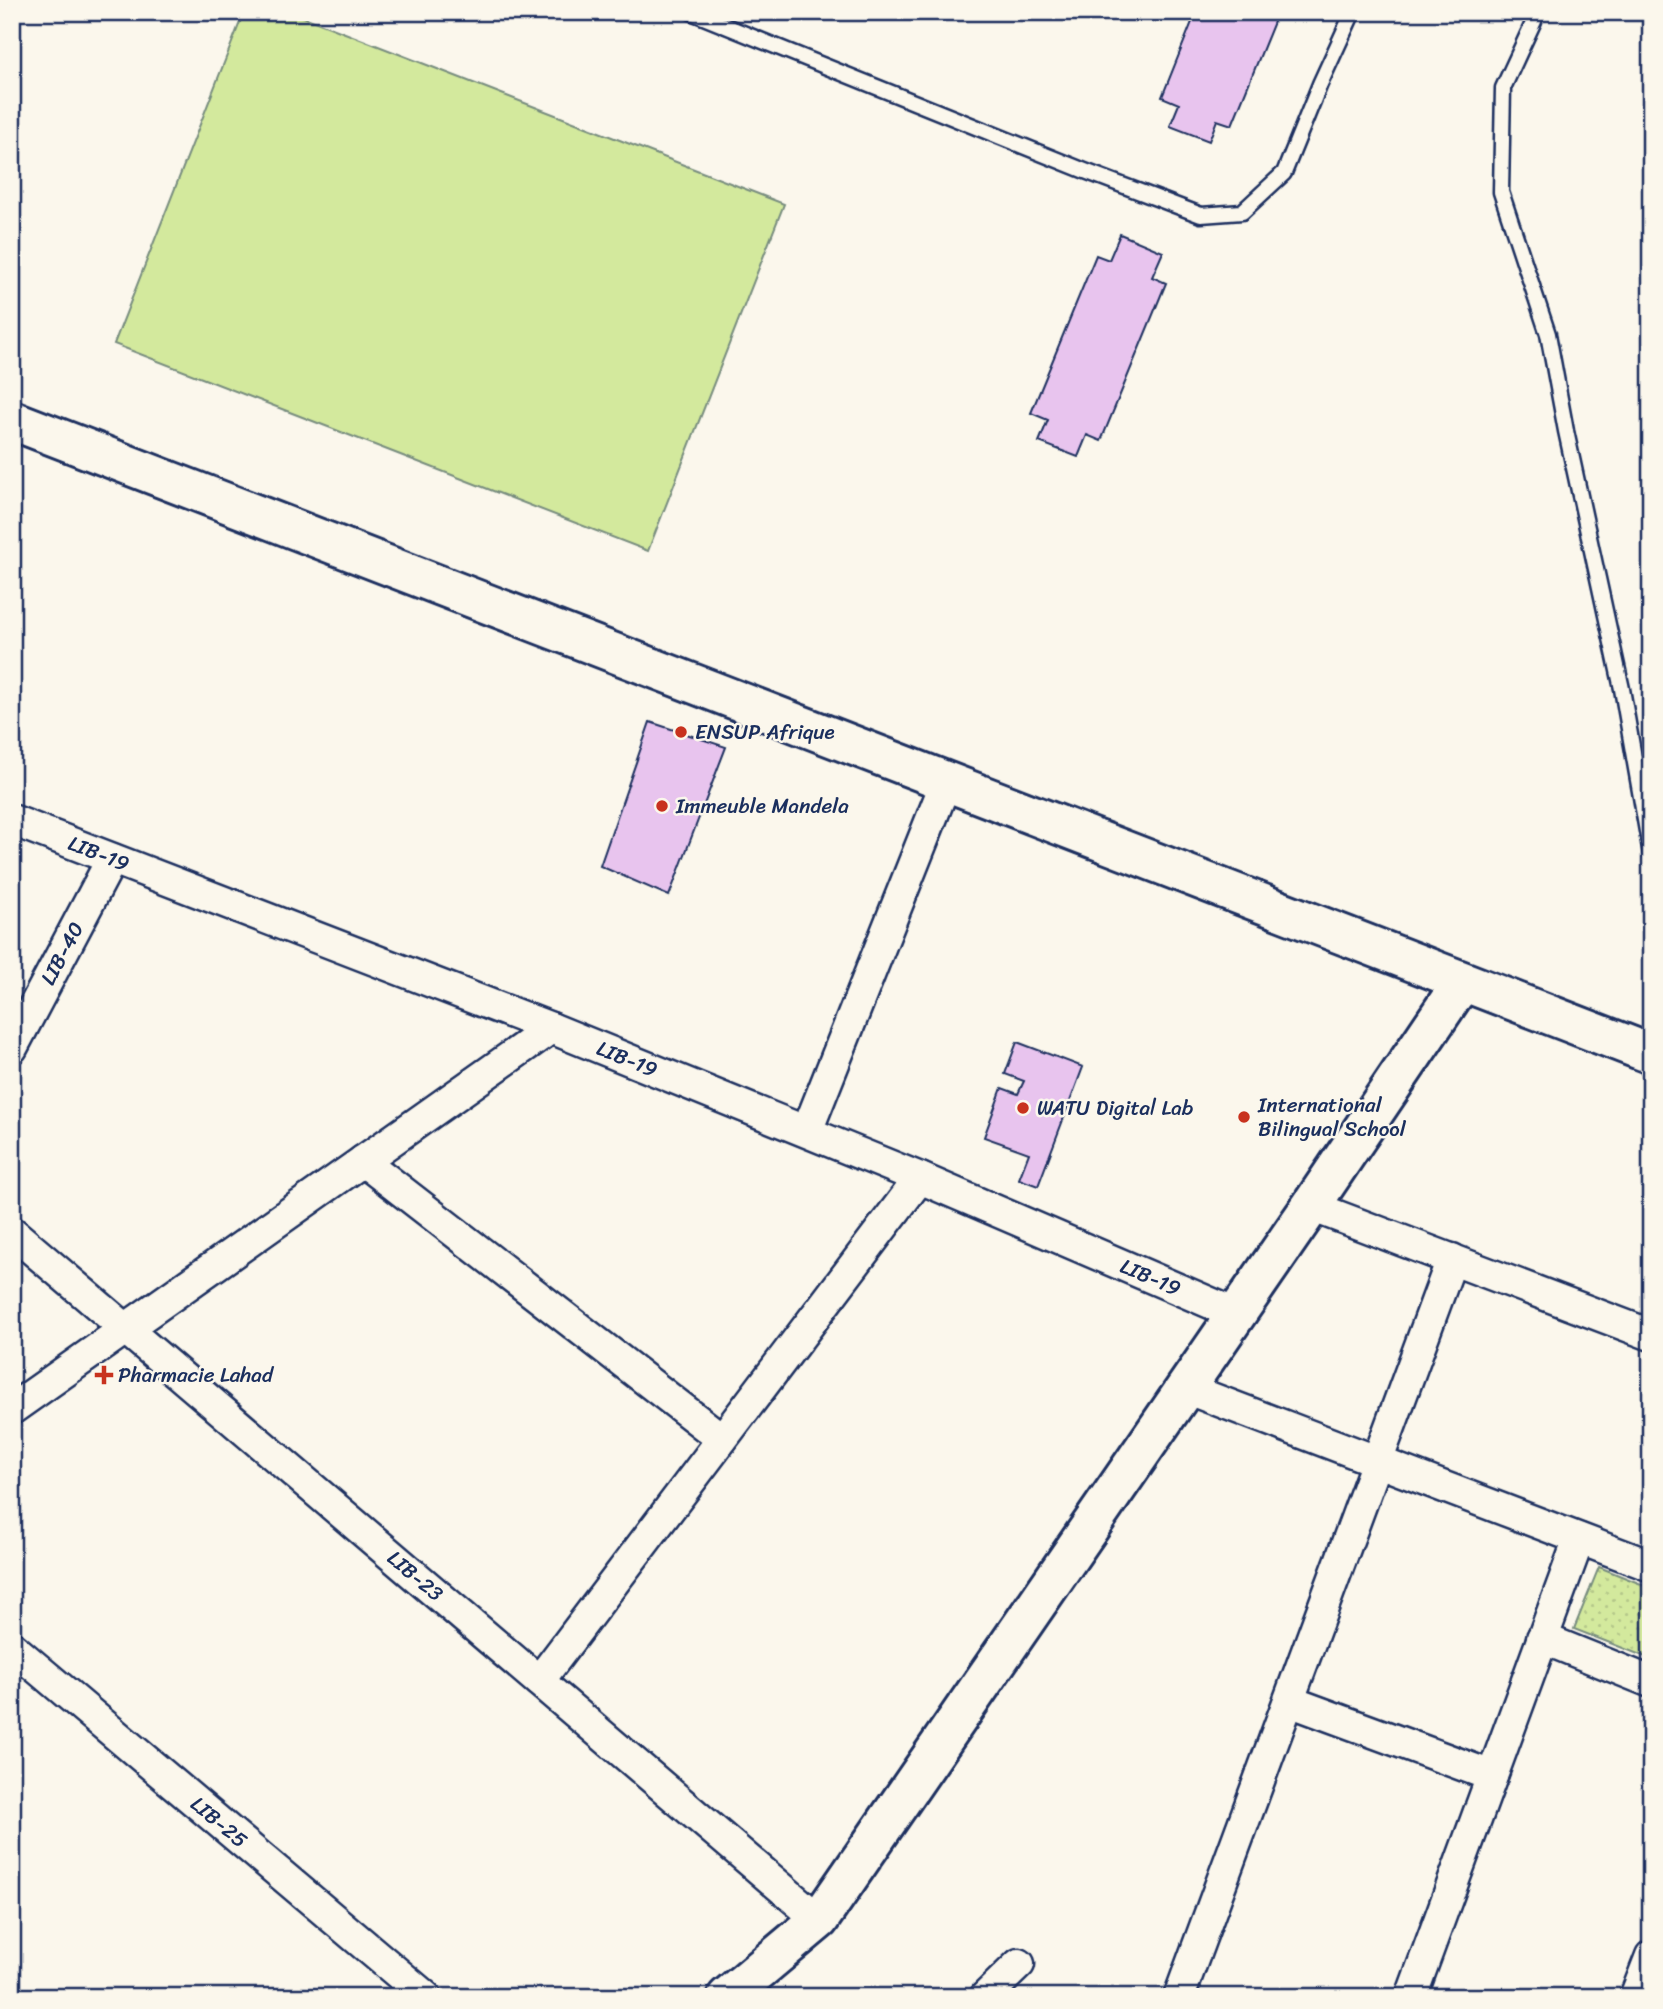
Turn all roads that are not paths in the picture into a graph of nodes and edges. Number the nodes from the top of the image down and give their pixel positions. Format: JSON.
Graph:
{"nodes":[{"id":1,"x":691,"y":12,"type":"edge"},
{"id":2,"x":1353,"y":12,"type":"edge"},
{"id":3,"x":1536,"y":12,"type":"edge"},
{"id":4,"x":12,"y":420,"type":"edge"},
{"id":5,"x":946,"y":782,"type":"junction"},
{"id":6,"x":12,"y":820,"type":"edge"},
{"id":7,"x":1651,"y":854,"type":"edge"},
{"id":8,"x":112,"y":859,"type":"junction"},
{"id":9,"x":1464,"y":982,"type":"junction"},
{"id":10,"x":551,"y":1028,"type":"junction"},
{"id":11,"x":12,"y":1048,"type":"edge"},
{"id":12,"x":1651,"y":1054,"type":"edge"},
{"id":13,"x":807,"y":1131,"type":"junction"},
{"id":14,"x":363,"y":1161,"type":"junction"},
{"id":15,"x":920,"y":1178,"type":"junction"},
{"id":16,"x":1311,"y":1206,"type":"junction"},
{"id":17,"x":12,"y":1232,"type":"edge"},
{"id":18,"x":1452,"y":1259,"type":"junction"},
{"id":19,"x":1236,"y":1314,"type":"junction"},
{"id":20,"x":126,"y":1329,"type":"junction"},
{"id":21,"x":1651,"y":1335,"type":"edge"},
{"id":22,"x":1185,"y":1388,"type":"junction"},
{"id":23,"x":12,"y":1409,"type":"edge"},
{"id":24,"x":722,"y":1439,"type":"junction"},
{"id":25,"x":1377,"y":1462,"type":"junction"},
{"id":26,"x":1579,"y":1539,"type":"junction"},
{"id":27,"x":1651,"y":1566,"type":"edge"},
{"id":28,"x":1542,"y":1639,"type":"junction"},
{"id":29,"x":12,"y":1647,"type":"edge"},
{"id":30,"x":539,"y":1681,"type":"junction"},
{"id":31,"x":1651,"y":1682,"type":"edge"},
{"id":32,"x":1289,"y":1702,"type":"junction"},
{"id":33,"x":1492,"y":1776,"type":"junction"},
{"id":34,"x":819,"y":1920,"type":"junction"},
{"id":35,"x":1651,"y":1956,"type":"edge"},
{"id":36,"x":1019,"y":1964,"type":"dead end"},
{"id":37,"x":426,"y":1997,"type":"edge"},
{"id":38,"x":727,"y":1997,"type":"edge"},
{"id":39,"x":985,"y":1997,"type":"edge"},
{"id":40,"x":1179,"y":1997,"type":"edge"},
{"id":41,"x":1411,"y":1997,"type":"edge"},
{"id":42,"x":1635,"y":1997,"type":"edge"}],
"edges":[{"from":1,"to":2,"type":"lane"},
{"from":3,"to":7,"type":"lane"},
{"from":4,"to":5,"type":"street"},
{"from":5,"to":9,"type":"street"},
{"from":5,"to":13,"type":"street"},
{"from":6,"to":8,"type":"street","name":"LIB-19"},
{"from":8,"to":10,"type":"street","name":"LIB-19"},
{"from":8,"to":11,"type":"street","name":"LIB-40"},
{"from":9,"to":12,"type":"street"},
{"from":9,"to":16,"type":"street"},
{"from":10,"to":13,"type":"street","name":"LIB-19"},
{"from":10,"to":14,"type":"street"},
{"from":13,"to":15,"type":"street","name":"LIB-19"},
{"from":14,"to":20,"type":"street"},
{"from":14,"to":24,"type":"street"},
{"from":15,"to":19,"type":"street","name":"LIB-19"},
{"from":15,"to":24,"type":"street"},
{"from":16,"to":18,"type":"street"},
{"from":16,"to":19,"type":"street"},
{"from":17,"to":20,"type":"street","name":"LIB-23"},
{"from":18,"to":21,"type":"street"},
{"from":18,"to":25,"type":"street"},
{"from":19,"to":22,"type":"street"},
{"from":20,"to":23,"type":"street"},
{"from":20,"to":30,"type":"street","name":"LIB-23"},
{"from":22,"to":25,"type":"street"},
{"from":22,"to":34,"type":"street"},
{"from":24,"to":30,"type":"street"},
{"from":25,"to":26,"type":"street"},
{"from":25,"to":32,"type":"street"},
{"from":26,"to":27,"type":"street"},
{"from":26,"to":28,"type":"street"},
{"from":28,"to":31,"type":"street"},
{"from":28,"to":33,"type":"street"},
{"from":29,"to":37,"type":"street","name":"LIB-25"},
{"from":30,"to":34,"type":"street","name":"LIB-23"},
{"from":32,"to":33,"type":"street"},
{"from":32,"to":40,"type":"street"},
{"from":33,"to":41,"type":"street"},
{"from":34,"to":38,"type":"street"},
{"from":35,"to":42,"type":"street"},
{"from":36,"to":39,"type":"street"}]}
